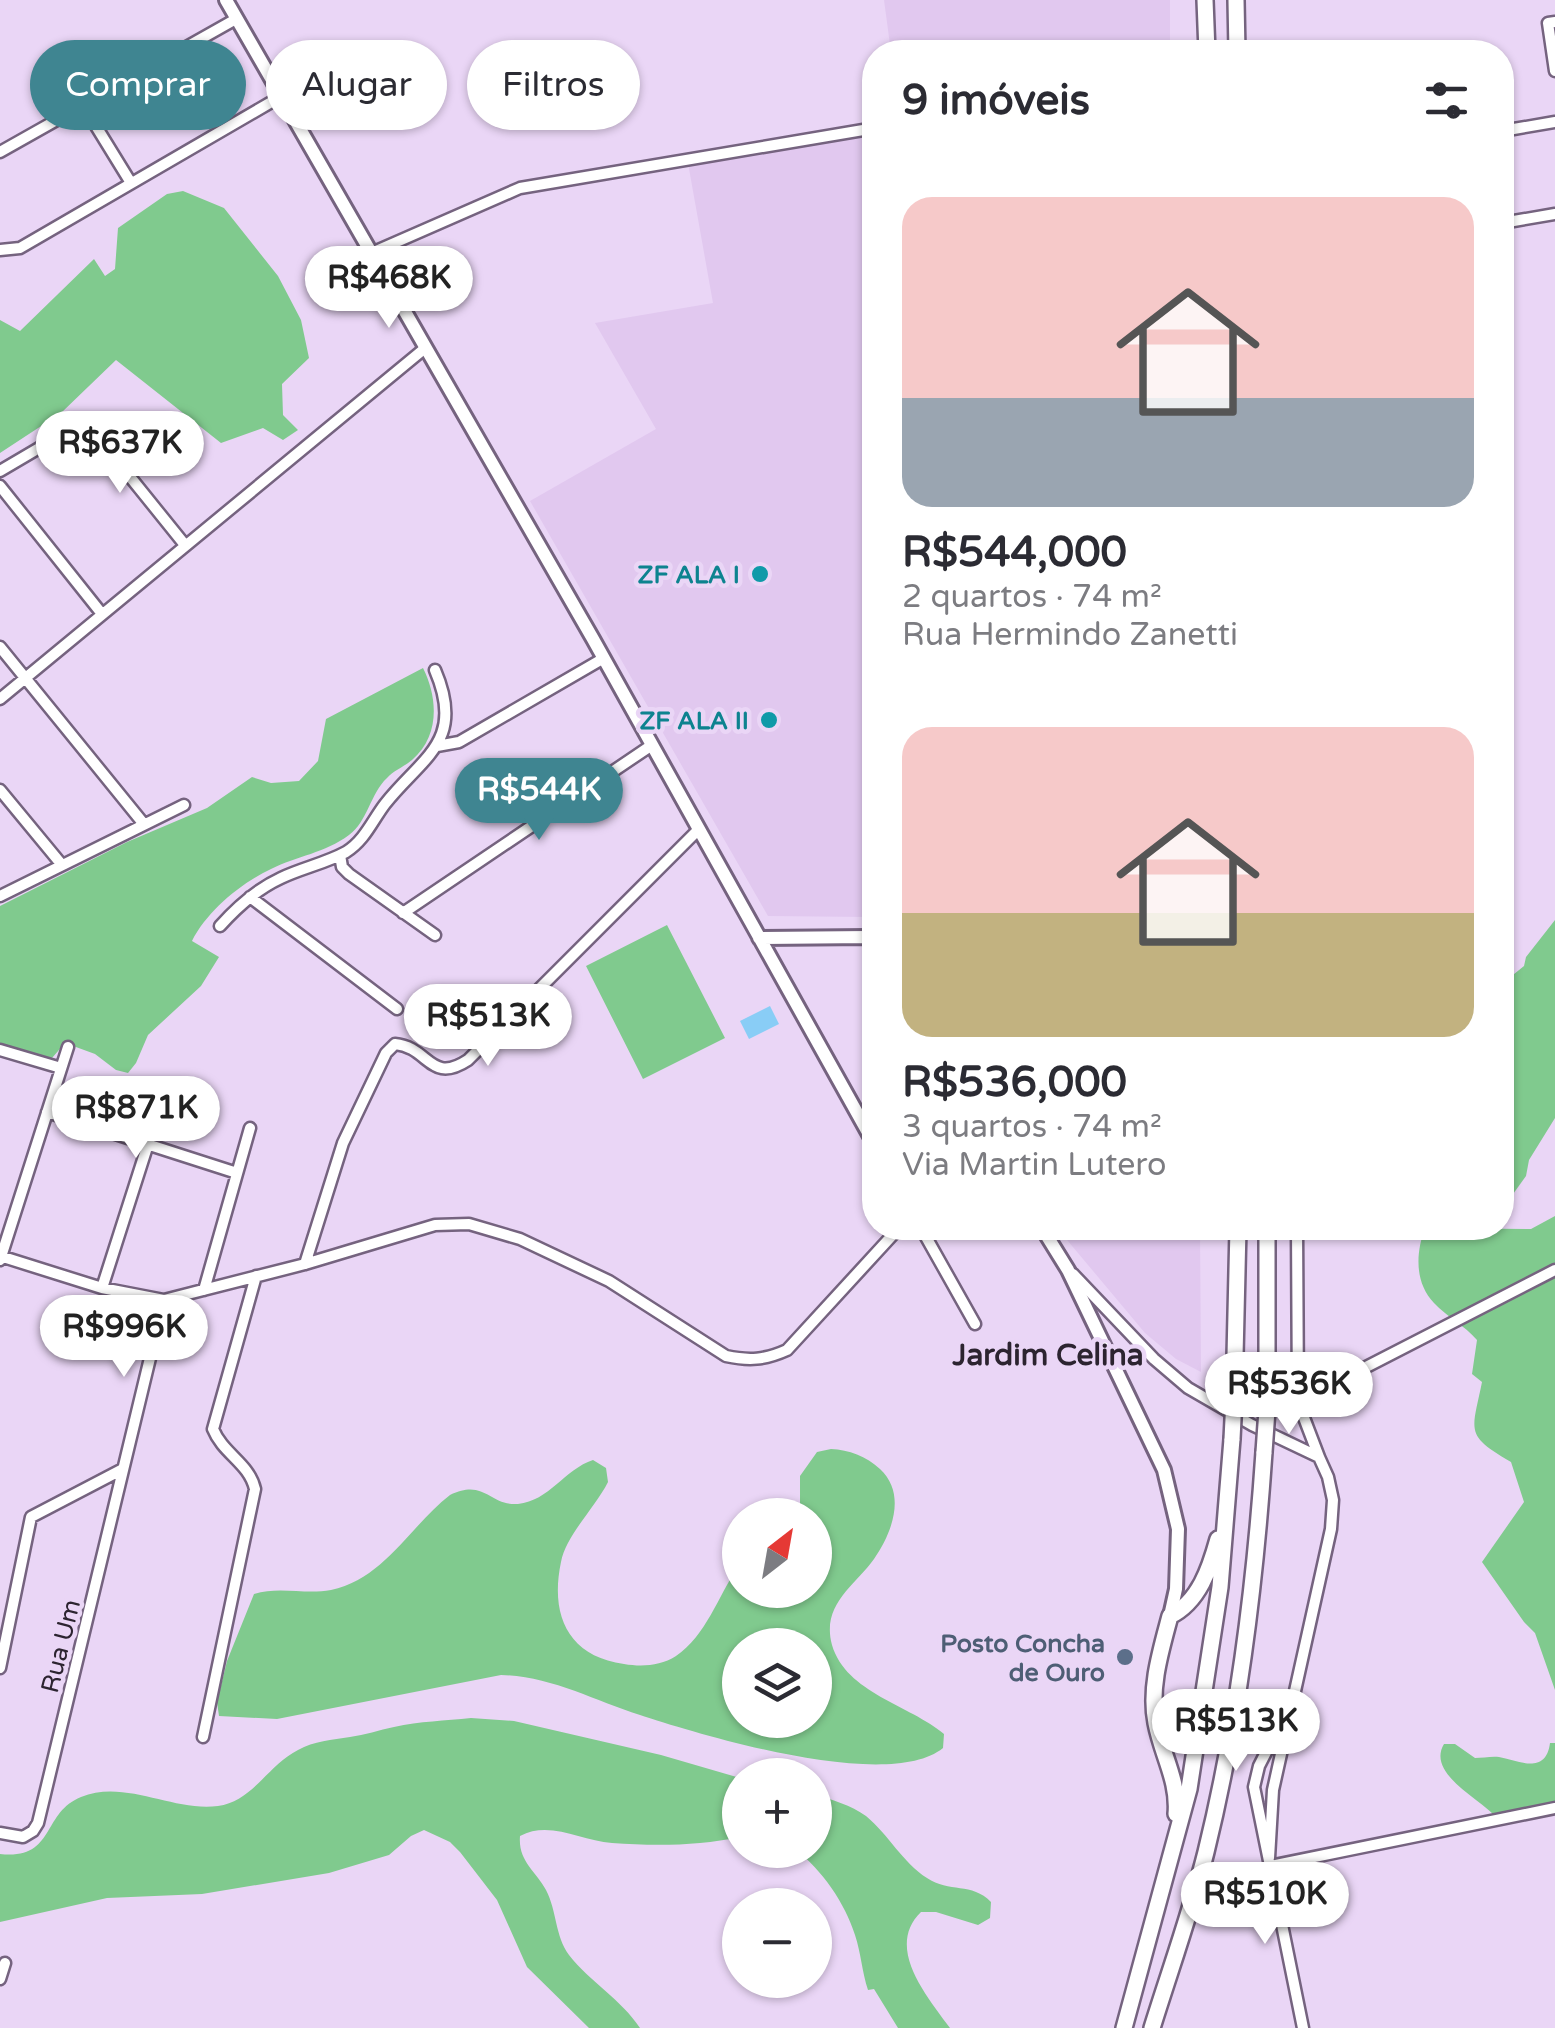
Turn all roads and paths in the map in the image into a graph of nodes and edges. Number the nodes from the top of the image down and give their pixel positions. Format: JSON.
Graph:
{"nodes":[{"id":1,"x":226,"y":0,"type":"edge"},
{"id":2,"x":1205,"y":0,"type":"edge"},
{"id":3,"x":1236,"y":0,"type":"edge"},
{"id":4,"x":236,"y":19,"type":"junction"},
{"id":5,"x":1551,"y":22,"type":"edge"},
{"id":6,"x":198,"y":40,"type":"edge"},
{"id":7,"x":1207,"y":40,"type":"edge"},
{"id":8,"x":1236,"y":40,"type":"edge"},
{"id":9,"x":1555,"y":71,"type":"edge"},
{"id":10,"x":266,"y":72,"type":"edge"},
{"id":11,"x":266,"y":105,"type":"edge"},
{"id":12,"x":1555,"y":122,"type":"edge"},
{"id":13,"x":1514,"y":129,"type":"edge"},
{"id":14,"x":38,"y":130,"type":"edge"},
{"id":15,"x":99,"y":130,"type":"edge"},
{"id":16,"x":299,"y":130,"type":"edge"},
{"id":17,"x":862,"y":130,"type":"edge"},
{"id":18,"x":0,"y":152,"type":"edge"},
{"id":19,"x":132,"y":183,"type":"junction"},
{"id":20,"x":1555,"y":214,"type":"edge"},
{"id":21,"x":1514,"y":221,"type":"edge"},
{"id":22,"x":0,"y":250,"type":"edge"},
{"id":23,"x":370,"y":254,"type":"junction"},
{"id":24,"x":424,"y":349,"type":"junction"},
{"id":25,"x":0,"y":472,"type":"edge"},
{"id":26,"x":0,"y":486,"type":"edge"},
{"id":27,"x":186,"y":545,"type":"junction"},
{"id":28,"x":102,"y":614,"type":"junction"},
{"id":29,"x":0,"y":647,"type":"edge"},
{"id":30,"x":604,"y":658,"type":"junction"},
{"id":31,"x":435,"y":670,"type":"dead end"},
{"id":32,"x":25,"y":678,"type":"junction"},
{"id":33,"x":0,"y":699,"type":"edge"},
{"id":34,"x":652,"y":745,"type":"junction"},
{"id":35,"x":437,"y":746,"type":"junction"},
{"id":36,"x":0,"y":790,"type":"edge"},
{"id":37,"x":184,"y":805,"type":"dead end"},
{"id":38,"x":143,"y":824,"type":"junction"},
{"id":39,"x":699,"y":829,"type":"junction"},
{"id":40,"x":340,"y":854,"type":"junction"},
{"id":41,"x":62,"y":865,"type":"junction"},
{"id":42,"x":0,"y":896,"type":"edge"},
{"id":43,"x":250,"y":897,"type":"junction"},
{"id":44,"x":403,"y":912,"type":"junction"},
{"id":45,"x":220,"y":926,"type":"dead end"},
{"id":46,"x":435,"y":936,"type":"dead end"},
{"id":47,"x":862,"y":936,"type":"edge"},
{"id":48,"x":759,"y":938,"type":"junction"},
{"id":49,"x":397,"y":1009,"type":"dead end"},
{"id":50,"x":68,"y":1047,"type":"dead end"},
{"id":51,"x":0,"y":1050,"type":"edge"},
{"id":52,"x":62,"y":1068,"type":"junction"},
{"id":53,"x":48,"y":1112,"type":"junction"},
{"id":54,"x":862,"y":1122,"type":"edge"},
{"id":55,"x":250,"y":1128,"type":"dead end"},
{"id":56,"x":148,"y":1144,"type":"junction"},
{"id":57,"x":238,"y":1173,"type":"junction"},
{"id":58,"x":888,"y":1240,"type":"edge"},
{"id":59,"x":928,"y":1240,"type":"edge"},
{"id":60,"x":1049,"y":1240,"type":"edge"},
{"id":61,"x":1238,"y":1240,"type":"edge"},
{"id":62,"x":1268,"y":1240,"type":"edge"},
{"id":63,"x":1297,"y":1240,"type":"edge"},
{"id":64,"x":0,"y":1257,"type":"edge"},
{"id":65,"x":304,"y":1264,"type":"junction"},
{"id":66,"x":1068,"y":1270,"type":"junction"},
{"id":67,"x":1555,"y":1270,"type":"edge"},
{"id":68,"x":256,"y":1276,"type":"junction"},
{"id":69,"x":102,"y":1288,"type":"junction"},
{"id":70,"x":204,"y":1290,"type":"junction"},
{"id":71,"x":164,"y":1300,"type":"junction"},
{"id":72,"x":975,"y":1324,"type":"dead end"},
{"id":73,"x":1298,"y":1402,"type":"junction"},
{"id":74,"x":1318,"y":1458,"type":"junction"},
{"id":75,"x":123,"y":1469,"type":"junction"},
{"id":76,"x":1229,"y":1501,"type":"junction"},
{"id":77,"x":1170,"y":1616,"type":"junction"},
{"id":78,"x":0,"y":1668,"type":"edge"},
{"id":79,"x":1291,"y":1700,"type":"junction"},
{"id":80,"x":203,"y":1737,"type":"dead end"},
{"id":81,"x":1255,"y":1783,"type":"junction"},
{"id":82,"x":1274,"y":1786,"type":"junction"},
{"id":83,"x":1555,"y":1808,"type":"edge"},
{"id":84,"x":0,"y":1833,"type":"edge"},
{"id":85,"x":1269,"y":1862,"type":"junction"},
{"id":86,"x":1171,"y":1863,"type":"junction"},
{"id":87,"x":5,"y":1963,"type":"dead end"},
{"id":88,"x":0,"y":1979,"type":"edge"},
{"id":89,"x":1124,"y":2028,"type":"edge"},
{"id":90,"x":1152,"y":2028,"type":"edge"},
{"id":91,"x":1303,"y":2028,"type":"edge"}],
"edges":[{"from":1,"to":4,"type":"main road"},
{"from":2,"to":7,"type":"highway"},
{"from":3,"to":8,"type":"highway"},
{"from":4,"to":6,"type":"street"},
{"from":4,"to":10,"type":"main road"},
{"from":5,"to":9,"type":"street"},
{"from":11,"to":19,"type":"street"},
{"from":12,"to":13,"type":"street"},
{"from":14,"to":18,"type":"street"},
{"from":15,"to":19,"type":"street"},
{"from":16,"to":23,"type":"main road"},
{"from":17,"to":23,"type":"street"},
{"from":19,"to":22,"type":"street"},
{"from":20,"to":21,"type":"street"},
{"from":23,"to":24,"type":"main road"},
{"from":24,"to":27,"type":"street"},
{"from":24,"to":30,"type":"main road"},
{"from":25,"to":27,"type":"street"},
{"from":26,"to":28,"type":"street"},
{"from":27,"to":28,"type":"street"},
{"from":28,"to":32,"type":"street"},
{"from":29,"to":32,"type":"street"},
{"from":30,"to":34,"type":"main road"},
{"from":30,"to":35,"type":"street"},
{"from":31,"to":35,"type":"street"},
{"from":32,"to":33,"type":"street"},
{"from":32,"to":38,"type":"street"},
{"from":34,"to":39,"type":"main road"},
{"from":34,"to":44,"type":"street"},
{"from":35,"to":40,"type":"street"},
{"from":36,"to":41,"type":"street"},
{"from":37,"to":38,"type":"street"},
{"from":38,"to":41,"type":"street"},
{"from":39,"to":48,"type":"main road"},
{"from":39,"to":65,"type":"street"},
{"from":40,"to":43,"type":"street"},
{"from":40,"to":44,"type":"street"},
{"from":41,"to":42,"type":"street"},
{"from":43,"to":45,"type":"street"},
{"from":43,"to":49,"type":"street"},
{"from":44,"to":46,"type":"street"},
{"from":47,"to":48,"type":"main road"},
{"from":48,"to":54,"type":"main road"},
{"from":50,"to":52,"type":"street"},
{"from":51,"to":52,"type":"street"},
{"from":52,"to":53,"type":"street"},
{"from":53,"to":56,"type":"street"},
{"from":53,"to":64,"type":"street"},
{"from":55,"to":57,"type":"street"},
{"from":56,"to":57,"type":"street"},
{"from":56,"to":69,"type":"street"},
{"from":57,"to":70,"type":"street"},
{"from":58,"to":65,"type":"street"},
{"from":59,"to":72,"type":"street"},
{"from":60,"to":66,"type":"main road"},
{"from":61,"to":76,"type":"highway","bridge":true},
{"from":62,"to":90,"type":"highway","bridge":true},
{"from":63,"to":73,"type":"street"},
{"from":64,"to":69,"type":"street"},
{"from":65,"to":68,"type":"street"},
{"from":66,"to":74,"type":"street"},
{"from":66,"to":77,"type":"main road"},
{"from":67,"to":73,"type":"street"},
{"from":68,"to":70,"type":"street"},
{"from":68,"to":80,"type":"street"},
{"from":69,"to":71,"type":"street"},
{"from":70,"to":71,"type":"street"},
{"from":71,"to":75,"type":"street","name":"Rua Um"},
{"from":73,"to":74,"type":"street"},
{"from":74,"to":79,"type":"street"},
{"from":75,"to":78,"type":"street"},
{"from":75,"to":84,"type":"street","name":"Rua Um"},
{"from":76,"to":77,"type":"highway"},
{"from":76,"to":86,"type":"highway"},
{"from":77,"to":86,"type":"highway"},
{"from":79,"to":81,"type":"street"},
{"from":79,"to":82,"type":"street"},
{"from":81,"to":82,"type":"street"},
{"from":81,"to":85,"type":"street"},
{"from":82,"to":85,"type":"street"},
{"from":83,"to":85,"type":"street"},
{"from":85,"to":91,"type":"street"},
{"from":86,"to":89,"type":"highway"},
{"from":87,"to":88,"type":"street"}]}
